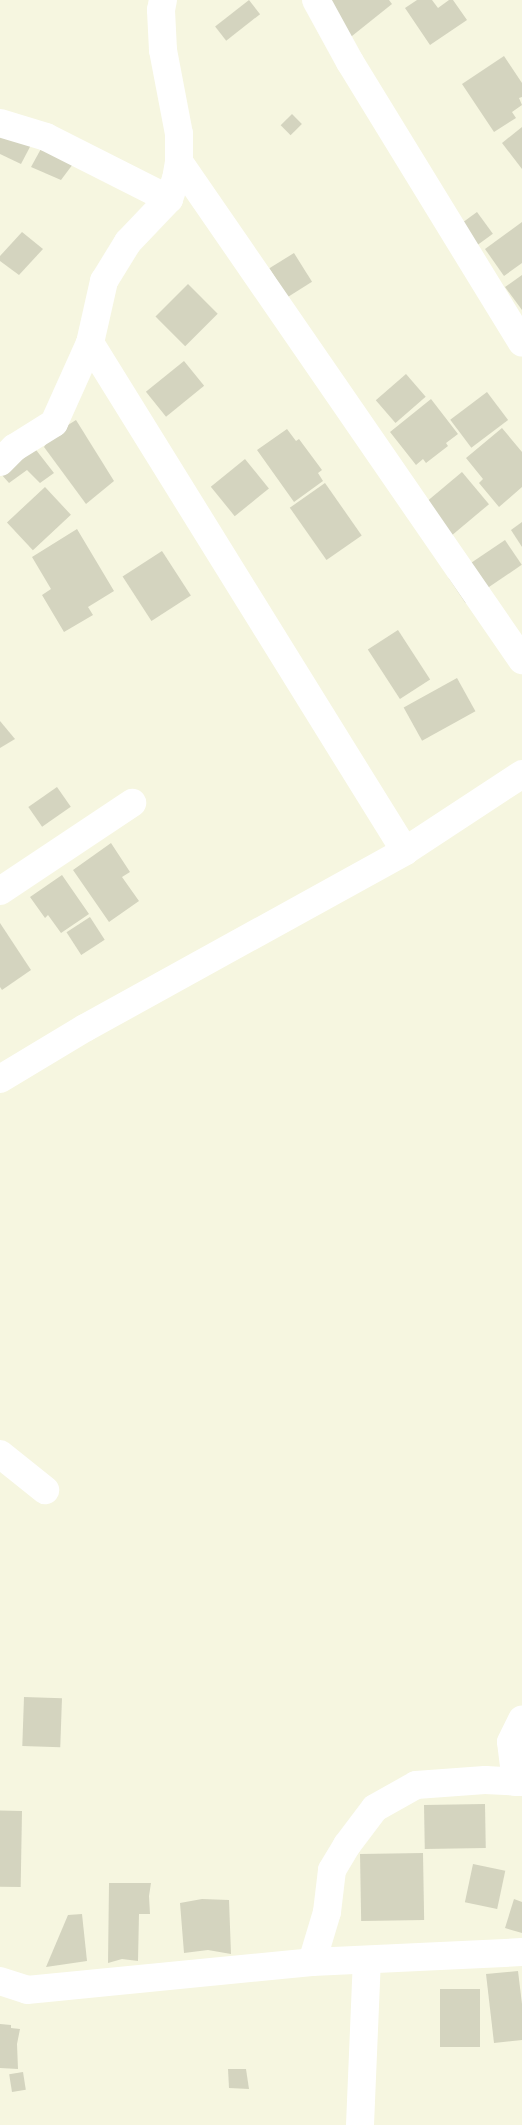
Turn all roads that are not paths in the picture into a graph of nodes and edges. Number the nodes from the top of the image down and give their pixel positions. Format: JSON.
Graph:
{"nodes":[{"id":1,"x":163,"y":0,"type":"edge"},
{"id":2,"x":316,"y":0,"type":"edge"},
{"id":3,"x":0,"y":123,"type":"edge"},
{"id":4,"x":179,"y":162,"type":"junction"},
{"id":5,"x":169,"y":199,"type":"junction"},
{"id":6,"x":90,"y":343,"type":"junction"},
{"id":7,"x":522,"y":343,"type":"edge"},
{"id":8,"x":0,"y":462,"type":"edge"},
{"id":9,"x":522,"y":660,"type":"edge"},
{"id":10,"x":522,"y":774,"type":"edge"},
{"id":11,"x":132,"y":803,"type":"dead end"},
{"id":12,"x":404,"y":851,"type":"junction"},
{"id":13,"x":0,"y":891,"type":"edge"},
{"id":14,"x":0,"y":1079,"type":"edge"},
{"id":15,"x":0,"y":1454,"type":"edge"},
{"id":16,"x":45,"y":1490,"type":"dead end"},
{"id":17,"x":522,"y":1719,"type":"edge"},
{"id":18,"x":519,"y":1782,"type":"edge"},
{"id":19,"x":522,"y":1952,"type":"edge"},
{"id":20,"x":367,"y":1961,"type":"junction"},
{"id":21,"x":312,"y":1962,"type":"junction"},
{"id":22,"x":0,"y":1980,"type":"edge"},
{"id":23,"x":360,"y":2125,"type":"edge"}],
"edges":[{"from":1,"to":4,"type":"street"},
{"from":2,"to":7,"type":"street"},
{"from":3,"to":5,"type":"street"},
{"from":4,"to":5,"type":"street"},
{"from":4,"to":9,"type":"street"},
{"from":5,"to":6,"type":"street"},
{"from":6,"to":8,"type":"street"},
{"from":6,"to":12,"type":"street"},
{"from":10,"to":12,"type":"street"},
{"from":11,"to":13,"type":"street"},
{"from":12,"to":14,"type":"street"},
{"from":15,"to":16,"type":"street"},
{"from":17,"to":18,"type":"street"},
{"from":18,"to":21,"type":"street"},
{"from":19,"to":20,"type":"street"},
{"from":20,"to":21,"type":"street"},
{"from":20,"to":23,"type":"street"},
{"from":21,"to":22,"type":"street"}]}
